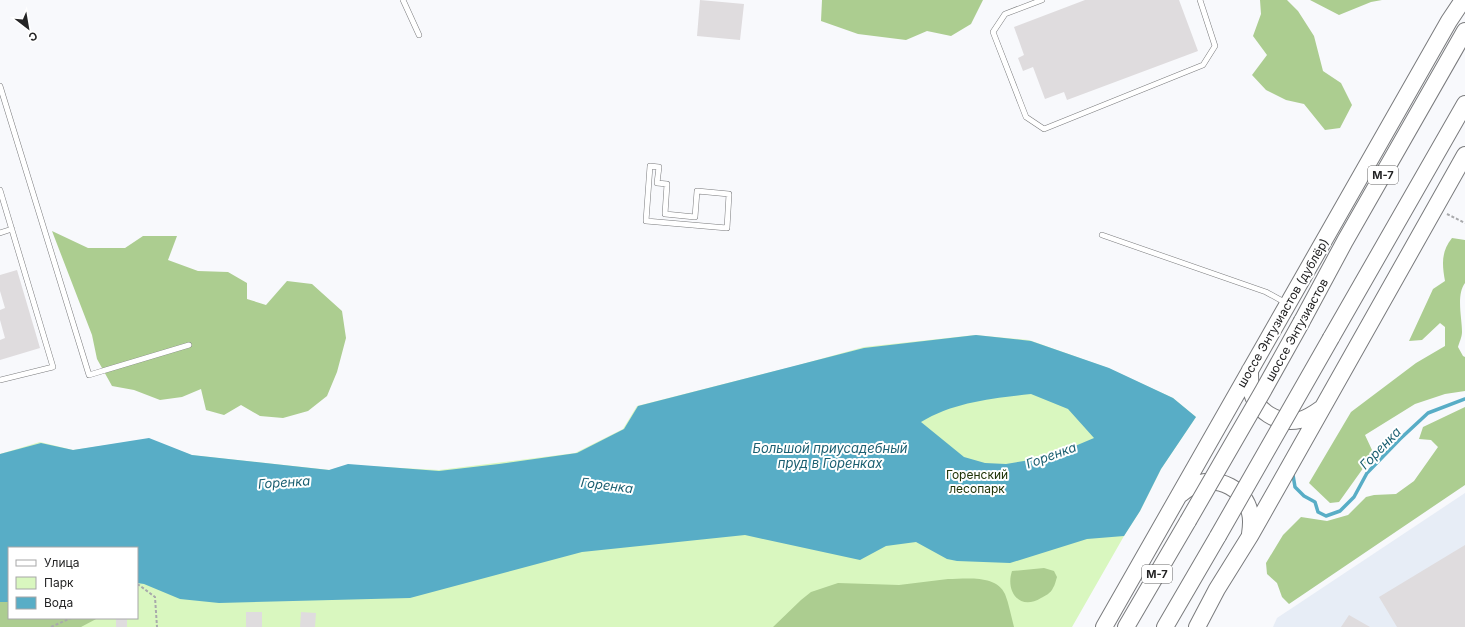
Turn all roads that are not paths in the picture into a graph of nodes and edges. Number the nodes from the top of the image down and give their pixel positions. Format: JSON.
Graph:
{"nodes":[{"id":1,"x":403,"y":0,"type":"edge"},
{"id":2,"x":1042,"y":0,"type":"edge"},
{"id":3,"x":1200,"y":0,"type":"edge"},
{"id":4,"x":1463,"y":0,"type":"edge"},
{"id":5,"x":1465,"y":31,"type":"edge"},
{"id":6,"x":419,"y":35,"type":"dead end"},
{"id":7,"x":0,"y":86,"type":"edge"},
{"id":8,"x":1465,"y":104,"type":"edge"},
{"id":9,"x":1465,"y":155,"type":"edge"},
{"id":10,"x":0,"y":190,"type":"edge"},
{"id":11,"x":727,"y":228,"type":"joint"},
{"id":12,"x":12,"y":229,"type":"junction"},
{"id":13,"x":0,"y":232,"type":"edge"},
{"id":14,"x":1102,"y":235,"type":"dead end"},
{"id":15,"x":1288,"y":304,"type":"junction"},
{"id":16,"x":189,"y":346,"type":"dead end"},
{"id":17,"x":1250,"y":370,"type":"junction"},
{"id":18,"x":0,"y":380,"type":"edge"},
{"id":19,"x":1323,"y":407,"type":"junction"},
{"id":20,"x":1179,"y":496,"type":"junction"},
{"id":21,"x":1250,"y":536,"type":"junction"},
{"id":22,"x":1203,"y":619,"type":"edge"},
{"id":23,"x":1104,"y":627,"type":"edge"},
{"id":24,"x":1126,"y":627,"type":"edge"},
{"id":25,"x":1166,"y":627,"type":"edge"}],
"edges":[{"from":1,"to":6,"type":"lane"},
{"from":2,"to":3,"type":"lane"},
{"from":4,"to":15,"type":"main road","name":"шоссе Энтузиастов (дублёр)"},
{"from":5,"to":24,"type":"main road","name":"шоссе Энтузиастов","number":"М-7","bridge":true},
{"from":7,"to":16,"type":"lane"},
{"from":8,"to":25,"type":"main road","number":"М-7","bridge":true},
{"from":9,"to":19,"type":"main road"},
{"from":10,"to":12,"type":"lane"},
{"from":11,"to":11,"type":"lane"},
{"from":12,"to":13,"type":"lane"},
{"from":12,"to":18,"type":"lane"},
{"from":14,"to":15,"type":"lane"},
{"from":15,"to":17,"type":"main road","name":"шоссе Энтузиастов (дублёр)"},
{"from":17,"to":19,"type":"main road"},
{"from":17,"to":20,"type":"main road","name":"шоссе Энтузиастов (дублёр)"},
{"from":19,"to":21,"type":"main road"},
{"from":20,"to":21,"type":"main road"},
{"from":20,"to":23,"type":"main road","name":"шоссе Энтузиастов (дублёр)"},
{"from":21,"to":22,"type":"main road"}]}
